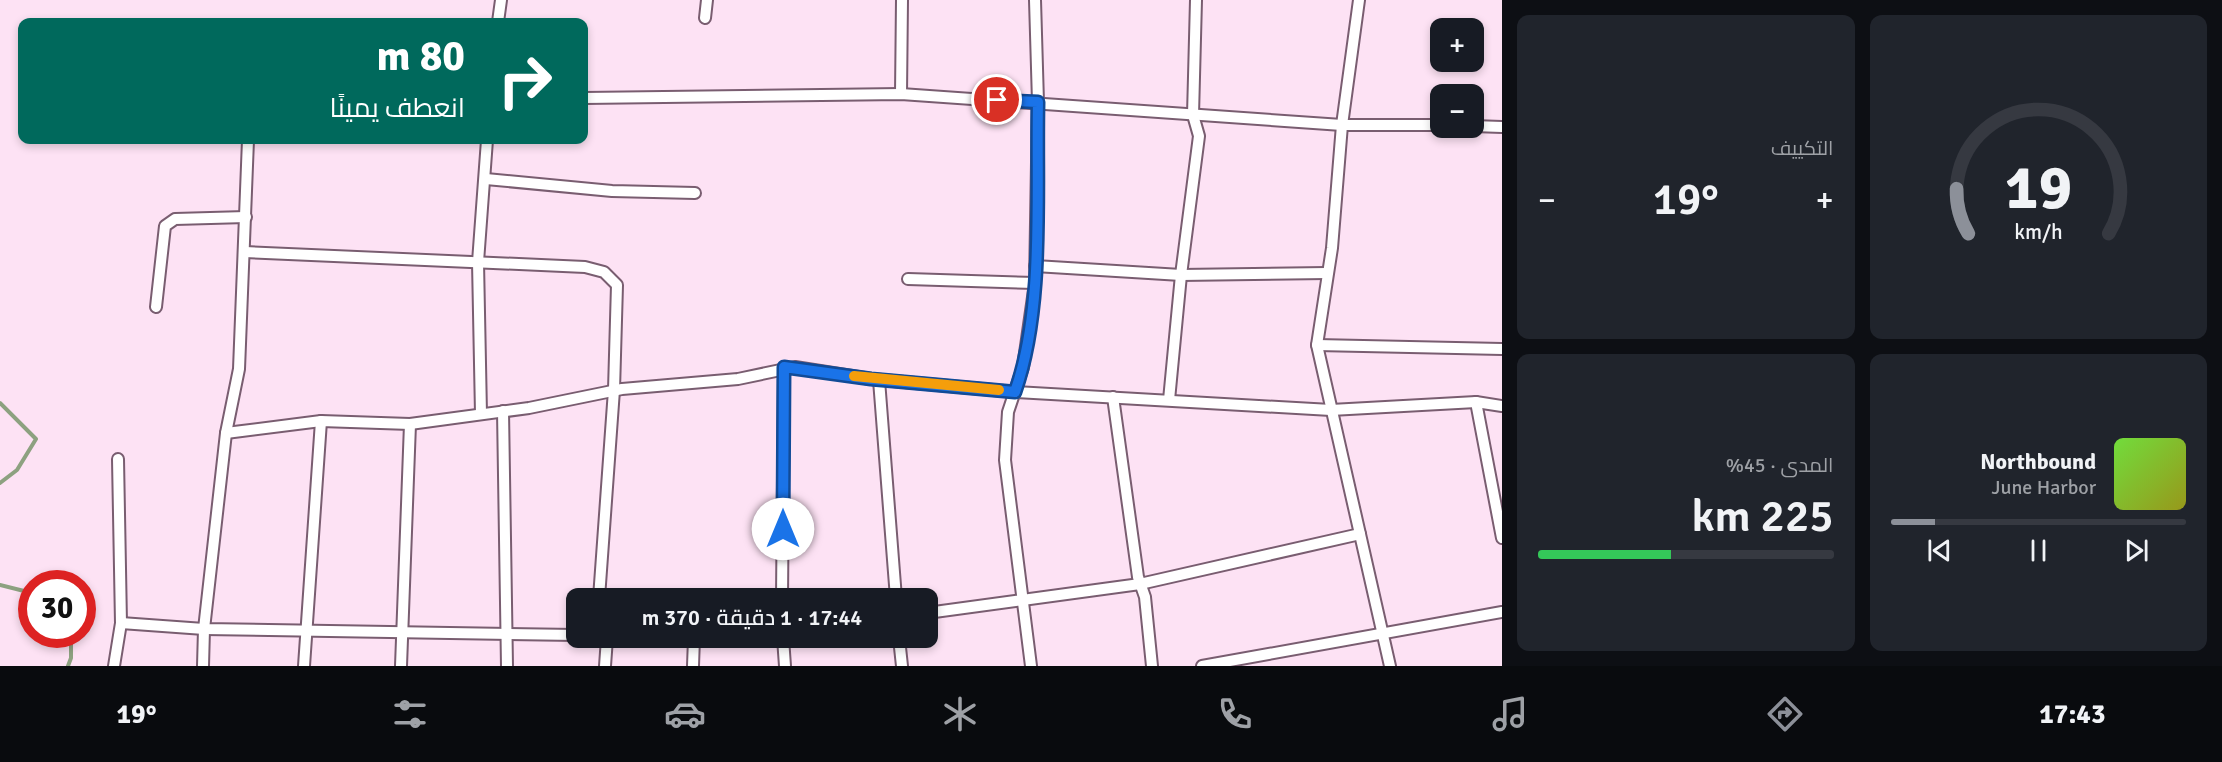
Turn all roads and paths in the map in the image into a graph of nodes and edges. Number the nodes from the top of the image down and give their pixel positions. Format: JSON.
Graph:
{"nodes":[{"id":1,"x":501,"y":0,"type":"edge"},
{"id":2,"x":707,"y":0,"type":"edge"},
{"id":3,"x":902,"y":0,"type":"edge"},
{"id":4,"x":1035,"y":0,"type":"edge"},
{"id":5,"x":1196,"y":0,"type":"edge"},
{"id":6,"x":1359,"y":0,"type":"edge"},
{"id":7,"x":499,"y":18,"type":"edge"},
{"id":8,"x":705,"y":18,"type":"dead end"},
{"id":9,"x":901,"y":94,"type":"junction"},
{"id":10,"x":588,"y":98,"type":"edge"},
{"id":11,"x":1038,"y":102,"type":"junction"},
{"id":12,"x":1193,"y":115,"type":"junction"},
{"id":13,"x":1342,"y":124,"type":"junction"},
{"id":14,"x":1430,"y":125,"type":"edge"},
{"id":15,"x":1484,"y":126,"type":"edge"},
{"id":16,"x":1502,"y":127,"type":"edge"},
{"id":17,"x":249,"y":144,"type":"edge"},
{"id":18,"x":487,"y":144,"type":"edge"},
{"id":19,"x":486,"y":179,"type":"junction"},
{"id":20,"x":694,"y":193,"type":"dead end"},
{"id":21,"x":246,"y":217,"type":"junction"},
{"id":22,"x":245,"y":252,"type":"junction"},
{"id":23,"x":478,"y":262,"type":"junction"},
{"id":24,"x":1035,"y":266,"type":"junction"},
{"id":25,"x":1327,"y":273,"type":"junction"},
{"id":26,"x":1180,"y":275,"type":"junction"},
{"id":27,"x":908,"y":279,"type":"dead end"},
{"id":28,"x":1035,"y":283,"type":"junction"},
{"id":29,"x":156,"y":307,"type":"dead end"},
{"id":30,"x":1317,"y":345,"type":"junction"},
{"id":31,"x":1502,"y":349,"type":"edge"},
{"id":32,"x":784,"y":367,"type":"junction"},
{"id":33,"x":879,"y":380,"type":"junction"},
{"id":34,"x":614,"y":390,"type":"junction"},
{"id":35,"x":1015,"y":392,"type":"junction"},
{"id":36,"x":1113,"y":397,"type":"junction"},
{"id":37,"x":1169,"y":400,"type":"junction"},
{"id":38,"x":1476,"y":402,"type":"junction"},
{"id":39,"x":1502,"y":406,"type":"edge"},
{"id":40,"x":1331,"y":410,"type":"junction"},
{"id":41,"x":503,"y":411,"type":"junction"},
{"id":42,"x":481,"y":414,"type":"junction"},
{"id":43,"x":321,"y":422,"type":"junction"},
{"id":44,"x":410,"y":424,"type":"junction"},
{"id":45,"x":226,"y":434,"type":"junction"},
{"id":46,"x":118,"y":459,"type":"dead end"},
{"id":47,"x":1360,"y":534,"type":"junction"},
{"id":48,"x":1502,"y":538,"type":"edge"},
{"id":49,"x":1140,"y":584,"type":"junction"},
{"id":50,"x":600,"y":588,"type":"edge"},
{"id":51,"x":782,"y":588,"type":"edge"},
{"id":52,"x":895,"y":588,"type":"edge"},
{"id":53,"x":1022,"y":600,"type":"junction"},
{"id":54,"x":938,"y":611,"type":"edge"},
{"id":55,"x":1502,"y":612,"type":"edge"},
{"id":56,"x":121,"y":623,"type":"junction"},
{"id":57,"x":204,"y":629,"type":"junction"},
{"id":58,"x":307,"y":630,"type":"junction"},
{"id":59,"x":403,"y":631,"type":"junction"},
{"id":60,"x":505,"y":633,"type":"junction"},
{"id":61,"x":1383,"y":633,"type":"junction"},
{"id":62,"x":566,"y":635,"type":"edge"},
{"id":63,"x":606,"y":648,"type":"edge"},
{"id":64,"x":694,"y":648,"type":"edge"},
{"id":65,"x":784,"y":648,"type":"edge"},
{"id":66,"x":900,"y":648,"type":"edge"},
{"id":67,"x":114,"y":666,"type":"edge"},
{"id":68,"x":203,"y":666,"type":"edge"},
{"id":69,"x":304,"y":666,"type":"edge"},
{"id":70,"x":401,"y":666,"type":"edge"},
{"id":71,"x":507,"y":666,"type":"edge"},
{"id":72,"x":605,"y":666,"type":"edge"},
{"id":73,"x":693,"y":666,"type":"edge"},
{"id":74,"x":785,"y":666,"type":"edge"},
{"id":75,"x":902,"y":666,"type":"edge"},
{"id":76,"x":1031,"y":666,"type":"edge"},
{"id":77,"x":1152,"y":666,"type":"edge"},
{"id":78,"x":1202,"y":666,"type":"edge"},
{"id":79,"x":1390,"y":666,"type":"edge"}],
"edges":[{"from":1,"to":7,"type":"street"},
{"from":2,"to":8,"type":"street"},
{"from":3,"to":9,"type":"street"},
{"from":4,"to":11,"type":"street"},
{"from":5,"to":12,"type":"street"},
{"from":6,"to":13,"type":"street"},
{"from":9,"to":10,"type":"street"},
{"from":9,"to":11,"type":"street"},
{"from":11,"to":12,"type":"street"},
{"from":11,"to":24,"type":"street"},
{"from":12,"to":13,"type":"street"},
{"from":12,"to":26,"type":"street"},
{"from":13,"to":14,"type":"street"},
{"from":13,"to":25,"type":"street"},
{"from":15,"to":16,"type":"street"},
{"from":17,"to":21,"type":"street"},
{"from":18,"to":19,"type":"street"},
{"from":19,"to":20,"type":"street"},
{"from":19,"to":23,"type":"street"},
{"from":21,"to":22,"type":"street"},
{"from":21,"to":29,"type":"street"},
{"from":22,"to":23,"type":"street"},
{"from":22,"to":45,"type":"street"},
{"from":23,"to":34,"type":"street"},
{"from":23,"to":42,"type":"street"},
{"from":24,"to":26,"type":"street"},
{"from":24,"to":28,"type":"street"},
{"from":25,"to":26,"type":"street"},
{"from":25,"to":30,"type":"street"},
{"from":26,"to":37,"type":"street"},
{"from":27,"to":28,"type":"street"},
{"from":28,"to":35,"type":"street"},
{"from":30,"to":31,"type":"street"},
{"from":30,"to":40,"type":"street"},
{"from":32,"to":33,"type":"street"},
{"from":32,"to":34,"type":"street"},
{"from":32,"to":51,"type":"street"},
{"from":33,"to":35,"type":"street"},
{"from":33,"to":52,"type":"street"},
{"from":34,"to":41,"type":"street"},
{"from":34,"to":50,"type":"street"},
{"from":35,"to":36,"type":"street"},
{"from":35,"to":53,"type":"street"},
{"from":36,"to":37,"type":"street"},
{"from":36,"to":49,"type":"street"},
{"from":37,"to":40,"type":"street"},
{"from":38,"to":39,"type":"street"},
{"from":38,"to":40,"type":"street"},
{"from":38,"to":48,"type":"street"},
{"from":40,"to":47,"type":"street"},
{"from":41,"to":42,"type":"street"},
{"from":41,"to":60,"type":"street"},
{"from":42,"to":44,"type":"street"},
{"from":43,"to":44,"type":"street"},
{"from":43,"to":45,"type":"street"},
{"from":43,"to":58,"type":"street"},
{"from":44,"to":59,"type":"street"},
{"from":45,"to":57,"type":"street"},
{"from":46,"to":56,"type":"street"},
{"from":47,"to":49,"type":"street"},
{"from":47,"to":61,"type":"street"},
{"from":49,"to":53,"type":"street"},
{"from":49,"to":77,"type":"street"},
{"from":53,"to":54,"type":"street"},
{"from":53,"to":76,"type":"street"},
{"from":55,"to":61,"type":"street"},
{"from":56,"to":57,"type":"street"},
{"from":56,"to":67,"type":"street"},
{"from":57,"to":58,"type":"street"},
{"from":57,"to":68,"type":"street"},
{"from":58,"to":59,"type":"street"},
{"from":58,"to":69,"type":"street"},
{"from":59,"to":60,"type":"street"},
{"from":59,"to":70,"type":"street"},
{"from":60,"to":62,"type":"street"},
{"from":60,"to":71,"type":"street"},
{"from":61,"to":78,"type":"street"},
{"from":61,"to":79,"type":"street"},
{"from":63,"to":72,"type":"street"},
{"from":64,"to":73,"type":"street"},
{"from":65,"to":74,"type":"street"},
{"from":66,"to":75,"type":"street"}]}
